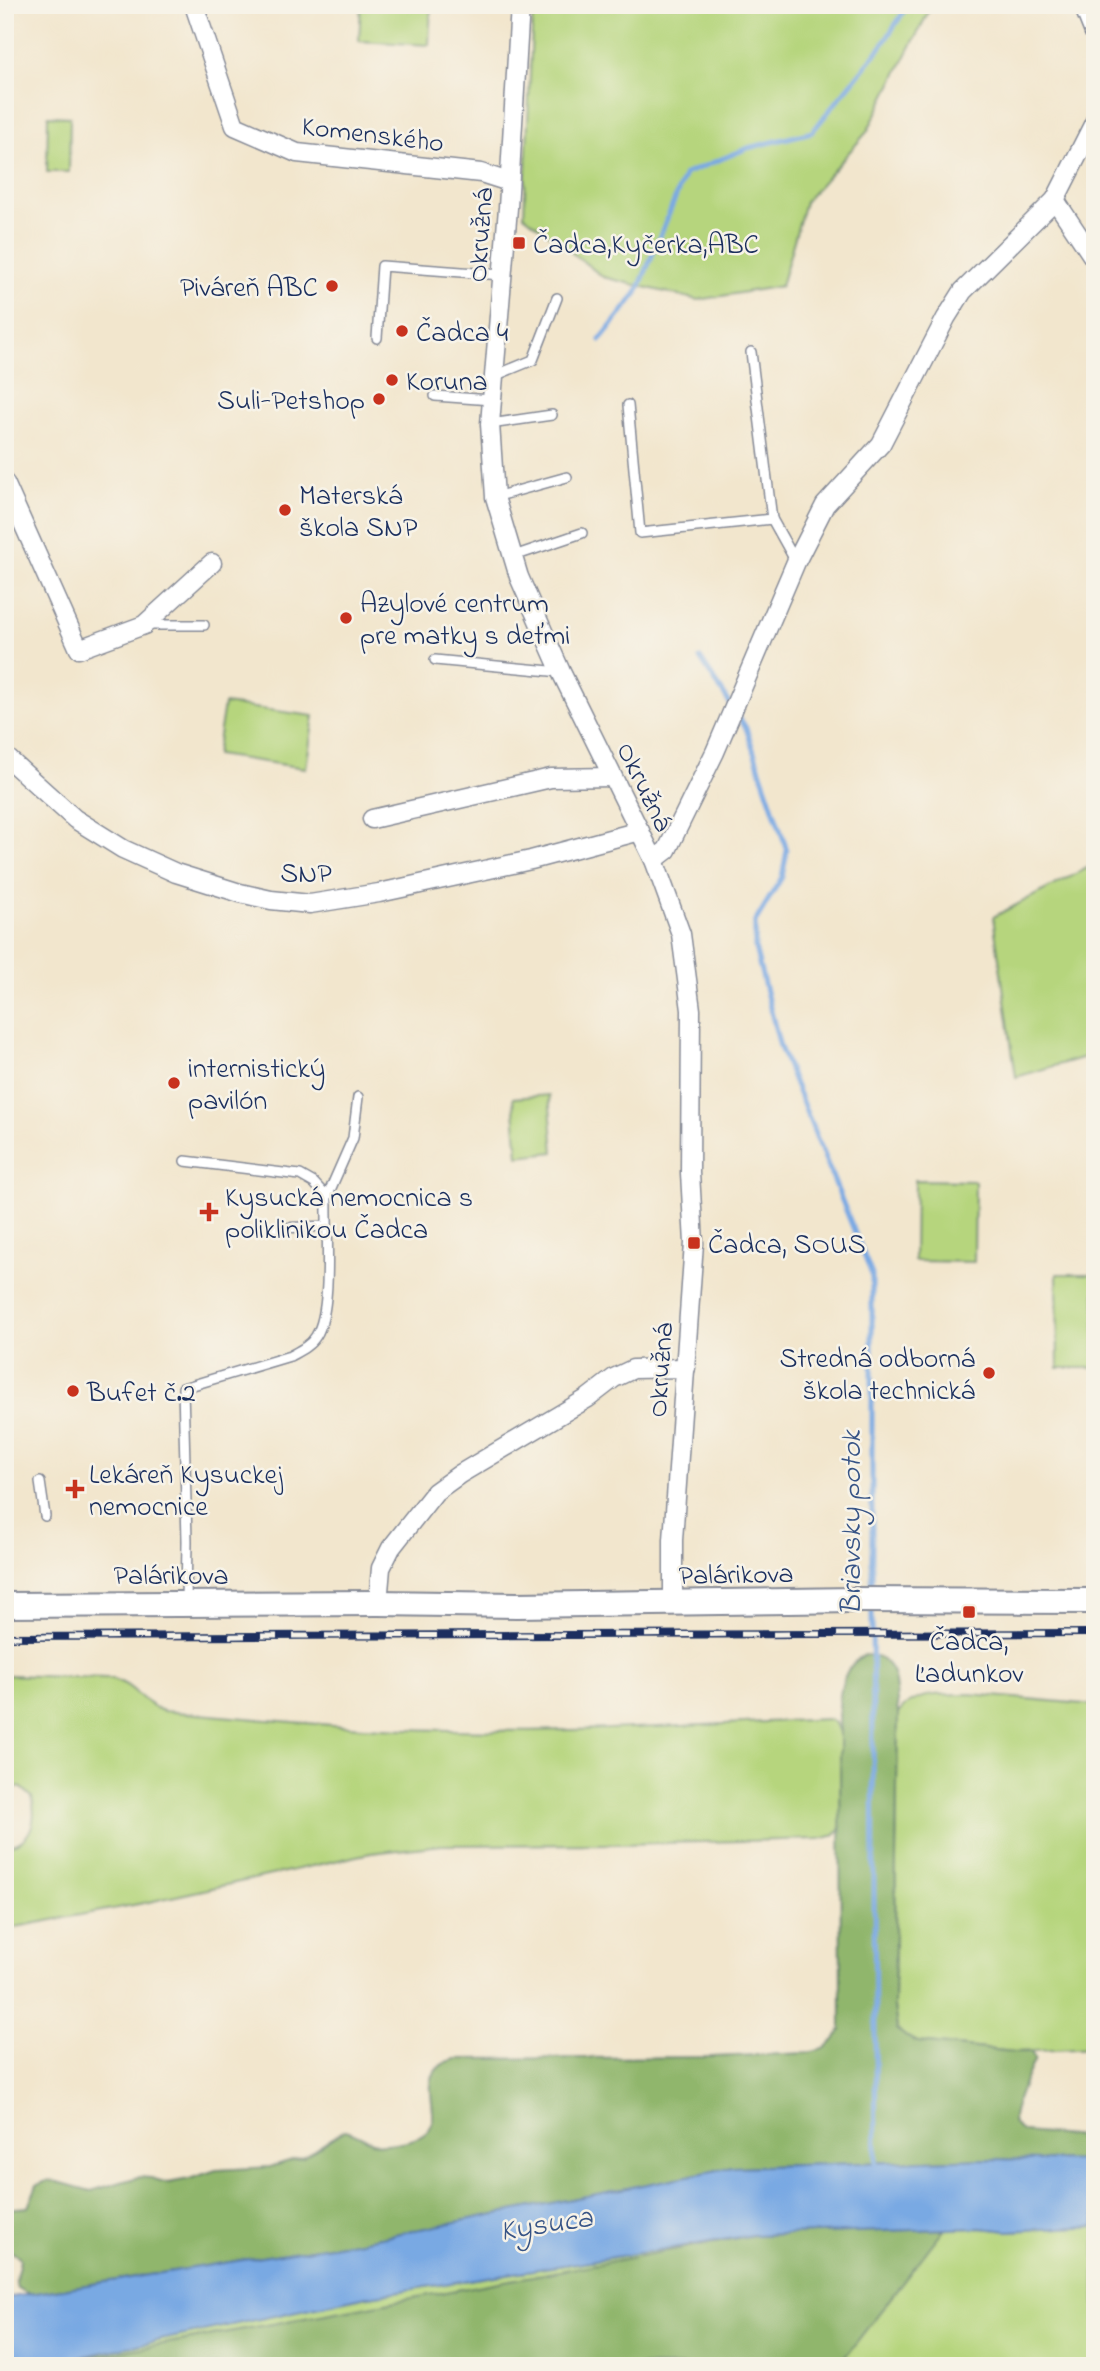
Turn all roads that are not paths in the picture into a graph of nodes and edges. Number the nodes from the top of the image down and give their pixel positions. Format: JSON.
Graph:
{"nodes":[{"id":1,"x":194,"y":5,"type":"edge"},
{"id":2,"x":520,"y":5,"type":"edge"},
{"id":3,"x":1083,"y":5,"type":"edge"},
{"id":4,"x":1095,"y":35,"type":"edge"},
{"id":5,"x":1095,"y":121,"type":"edge"},
{"id":6,"x":509,"y":182,"type":"junction"},
{"id":7,"x":1055,"y":200,"type":"junction"},
{"id":8,"x":1095,"y":260,"type":"edge"},
{"id":9,"x":502,"y":275,"type":"junction"},
{"id":10,"x":556,"y":298,"type":"dead end"},
{"id":11,"x":377,"y":338,"type":"dead end"},
{"id":12,"x":751,"y":352,"type":"dead end"},
{"id":13,"x":494,"y":376,"type":"junction"},
{"id":14,"x":435,"y":396,"type":"dead end"},
{"id":15,"x":492,"y":400,"type":"junction"},
{"id":16,"x":628,"y":405,"type":"dead end"},
{"id":17,"x":552,"y":415,"type":"dead end"},
{"id":18,"x":490,"y":424,"type":"junction"},
{"id":19,"x":567,"y":477,"type":"dead end"},
{"id":20,"x":5,"y":484,"type":"edge"},
{"id":21,"x":495,"y":497,"type":"junction"},
{"id":22,"x":772,"y":519,"type":"junction"},
{"id":23,"x":582,"y":533,"type":"dead end"},
{"id":24,"x":512,"y":557,"type":"junction"},
{"id":25,"x":796,"y":562,"type":"junction"},
{"id":26,"x":212,"y":563,"type":"dead end"},
{"id":27,"x":144,"y":625,"type":"junction"},
{"id":28,"x":204,"y":625,"type":"dead end"},
{"id":29,"x":435,"y":660,"type":"dead end"},
{"id":30,"x":561,"y":671,"type":"junction"},
{"id":31,"x":5,"y":756,"type":"edge"},
{"id":32,"x":612,"y":777,"type":"junction"},
{"id":33,"x":372,"y":819,"type":"dead end"},
{"id":34,"x":640,"y":831,"type":"junction"},
{"id":35,"x":654,"y":860,"type":"junction"},
{"id":36,"x":358,"y":1097,"type":"dead end"},
{"id":37,"x":185,"y":1161,"type":"dead end"},
{"id":38,"x":327,"y":1197,"type":"junction"},
{"id":39,"x":326,"y":1226,"type":"junction"},
{"id":40,"x":259,"y":1229,"type":"dead end"},
{"id":41,"x":686,"y":1368,"type":"junction"},
{"id":42,"x":40,"y":1482,"type":"dead end"},
{"id":43,"x":45,"y":1516,"type":"dead end"},
{"id":44,"x":1095,"y":1601,"type":"edge"},
{"id":45,"x":378,"y":1602,"type":"junction"},
{"id":46,"x":186,"y":1603,"type":"junction"},
{"id":47,"x":5,"y":1605,"type":"edge"},
{"id":48,"x":673,"y":1605,"type":"junction"}],
"edges":[{"from":1,"to":6,"type":"street","name":"Komenského"},
{"from":2,"to":6,"type":"street","name":"Okružná"},
{"from":3,"to":4,"type":"street"},
{"from":5,"to":7,"type":"street"},
{"from":6,"to":9,"type":"street","name":"Okružná"},
{"from":7,"to":8,"type":"street"},
{"from":7,"to":25,"type":"street"},
{"from":9,"to":11,"type":"lane"},
{"from":9,"to":13,"type":"street","name":"Okružná"},
{"from":10,"to":13,"type":"lane"},
{"from":12,"to":22,"type":"lane"},
{"from":13,"to":15,"type":"street","name":"Okružná"},
{"from":14,"to":15,"type":"lane"},
{"from":15,"to":18,"type":"street","name":"Okružná"},
{"from":16,"to":22,"type":"lane"},
{"from":17,"to":18,"type":"lane"},
{"from":18,"to":21,"type":"street","name":"Okružná"},
{"from":19,"to":21,"type":"lane"},
{"from":20,"to":27,"type":"street"},
{"from":21,"to":24,"type":"street","name":"Okružná"},
{"from":22,"to":25,"type":"lane"},
{"from":23,"to":24,"type":"lane"},
{"from":24,"to":30,"type":"street","name":"Okružná"},
{"from":25,"to":35,"type":"street"},
{"from":26,"to":27,"type":"street"},
{"from":27,"to":28,"type":"lane"},
{"from":29,"to":30,"type":"lane"},
{"from":30,"to":32,"type":"street","name":"Okružná"},
{"from":31,"to":34,"type":"street","name":"SNP"},
{"from":32,"to":33,"type":"street"},
{"from":32,"to":34,"type":"street","name":"Okružná"},
{"from":34,"to":35,"type":"street","name":"Okružná"},
{"from":35,"to":41,"type":"street","name":"Okružná"},
{"from":36,"to":38,"type":"lane"},
{"from":37,"to":38,"type":"lane"},
{"from":38,"to":39,"type":"lane"},
{"from":39,"to":40,"type":"lane"},
{"from":39,"to":46,"type":"lane"},
{"from":41,"to":45,"type":"street"},
{"from":41,"to":48,"type":"street","name":"Okružná"},
{"from":42,"to":43,"type":"lane"},
{"from":44,"to":48,"type":"main road","name":"Palárikova"},
{"from":45,"to":46,"type":"main road","name":"Palárikova"},
{"from":45,"to":48,"type":"main road","name":"Palárikova"},
{"from":46,"to":47,"type":"main road","name":"Palárikova"}]}
